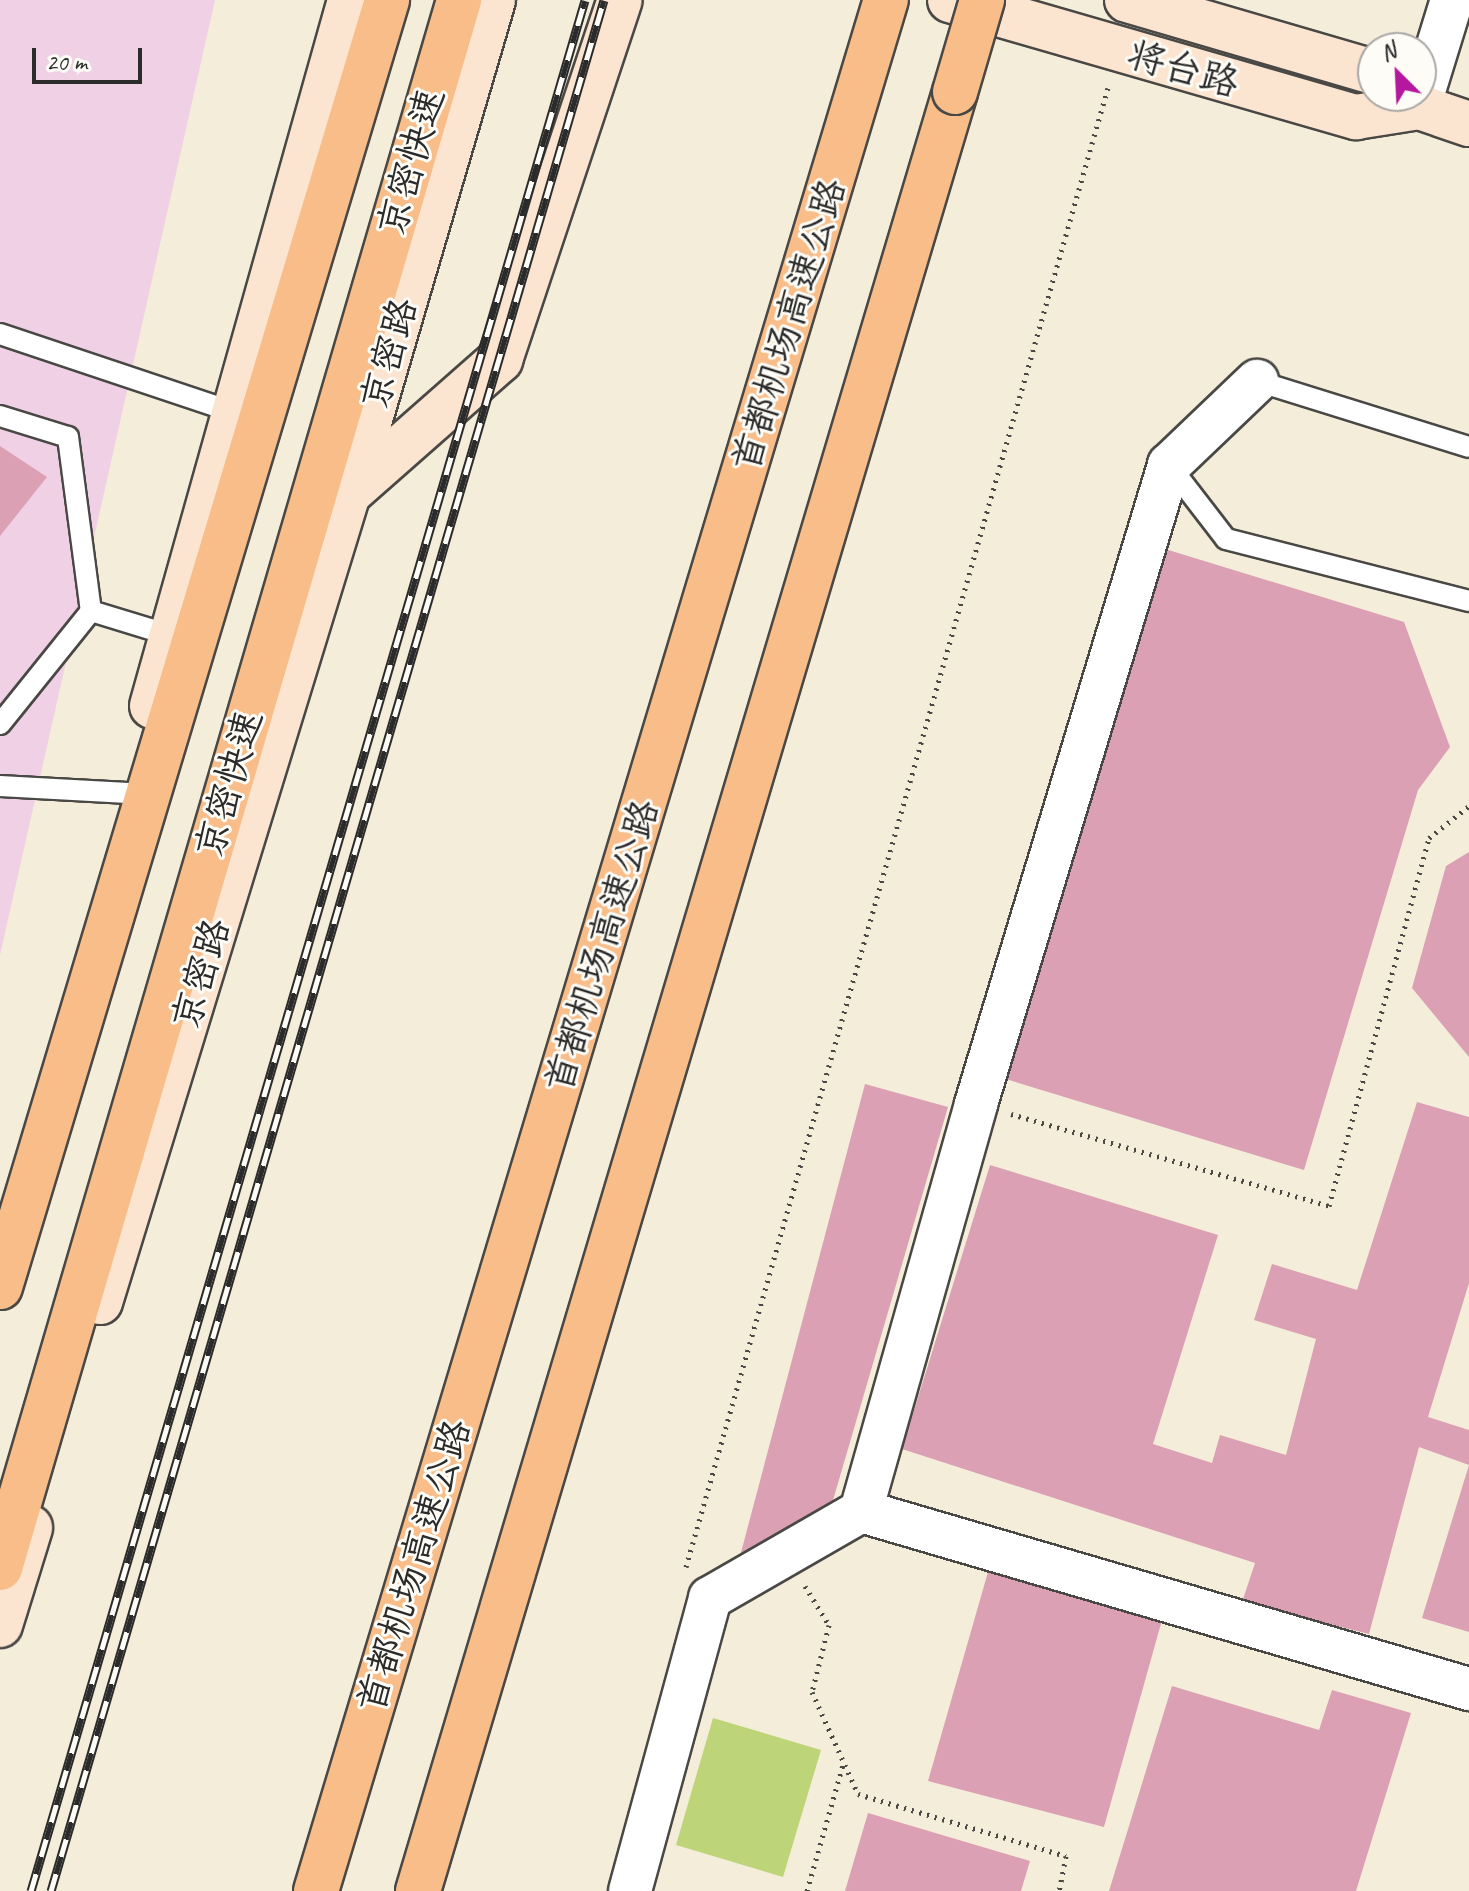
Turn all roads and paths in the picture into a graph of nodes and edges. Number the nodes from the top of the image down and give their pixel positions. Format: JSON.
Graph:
{"nodes":[{"id":1,"x":350,"y":0,"type":"edge"},
{"id":2,"x":387,"y":0,"type":"edge"},
{"id":3,"x":459,"y":0,"type":"edge"},
{"id":4,"x":493,"y":0,"type":"edge"},
{"id":5,"x":620,"y":0,"type":"edge"},
{"id":6,"x":886,"y":0,"type":"edge"},
{"id":7,"x":950,"y":0,"type":"edge"},
{"id":8,"x":982,"y":0,"type":"edge"},
{"id":9,"x":1127,"y":0,"type":"edge"},
{"id":10,"x":1452,"y":0,"type":"edge"},
{"id":11,"x":1437,"y":38,"type":"edge"},
{"id":12,"x":1119,"y":51,"type":"junction"},
{"id":13,"x":1357,"y":67,"type":"edge"},
{"id":14,"x":1437,"y":111,"type":"edge"},
{"id":15,"x":1374,"y":112,"type":"edge"},
{"id":16,"x":1469,"y":124,"type":"edge"},
{"id":17,"x":0,"y":334,"type":"edge"},
{"id":18,"x":1257,"y":381,"type":"joint"},
{"id":19,"x":236,"y":413,"type":"junction"},
{"id":20,"x":0,"y":416,"type":"edge"},
{"id":21,"x":1469,"y":447,"type":"edge"},
{"id":22,"x":1169,"y":465,"type":"junction"},
{"id":23,"x":348,"y":494,"type":"junction"},
{"id":24,"x":1469,"y":601,"type":"edge"},
{"id":25,"x":91,"y":611,"type":"junction"},
{"id":26,"x":173,"y":636,"type":"junction"},
{"id":27,"x":0,"y":724,"type":"edge"},
{"id":28,"x":0,"y":786,"type":"edge"},
{"id":29,"x":128,"y":793,"type":"junction"},
{"id":30,"x":1469,"y":806,"type":"edge"},
{"id":31,"x":976,"y":1104,"type":"junction"},
{"id":32,"x":2,"y":1242,"type":"edge"},
{"id":33,"x":0,"y":1287,"type":"edge"},
{"id":34,"x":861,"y":1511,"type":"junction"},
{"id":35,"x":786,"y":1555,"type":"junction"},
{"id":36,"x":0,"y":1568,"type":"edge"},
{"id":37,"x":685,"y":1569,"type":"dead end"},
{"id":38,"x":0,"y":1625,"type":"edge"},
{"id":39,"x":1469,"y":1689,"type":"edge"},
{"id":40,"x":844,"y":1761,"type":"junction"},
{"id":41,"x":316,"y":1891,"type":"edge"},
{"id":42,"x":418,"y":1891,"type":"edge"},
{"id":43,"x":630,"y":1891,"type":"edge"},
{"id":44,"x":807,"y":1891,"type":"edge"},
{"id":45,"x":1059,"y":1891,"type":"edge"}],
"edges":[{"from":1,"to":19,"type":"main road"},
{"from":2,"to":33,"type":"highway","name":"京密快速"},
{"from":3,"to":36,"type":"highway","name":"京密快速"},
{"from":4,"to":23,"type":"main road","name":"京密路"},
{"from":5,"to":23,"type":"main road"},
{"from":6,"to":41,"type":"highway","name":"首都机场高速公路"},
{"from":7,"to":12,"type":"main road","name":"将台路"},
{"from":8,"to":42,"type":"highway","bridge":true},
{"from":9,"to":13,"type":"main road","name":"将台路"},
{"from":10,"to":11,"type":"street"},
{"from":12,"to":15,"type":"main road","name":"将台路"},
{"from":12,"to":37,"type":"path"},
{"from":14,"to":16,"type":"main road","name":"将台路"},
{"from":17,"to":19,"type":"lane"},
{"from":18,"to":21,"type":"lane"},
{"from":18,"to":22,"type":"street"},
{"from":19,"to":26,"type":"main road"},
{"from":20,"to":25,"type":"lane"},
{"from":22,"to":24,"type":"lane"},
{"from":22,"to":31,"type":"street"},
{"from":23,"to":38,"type":"main road","name":"京密路"},
{"from":25,"to":26,"type":"lane"},
{"from":25,"to":27,"type":"lane"},
{"from":26,"to":29,"type":"main road"},
{"from":28,"to":29,"type":"lane"},
{"from":29,"to":32,"type":"main road"},
{"from":30,"to":31,"type":"path"},
{"from":31,"to":34,"type":"street"},
{"from":34,"to":35,"type":"street"},
{"from":34,"to":39,"type":"street"},
{"from":35,"to":40,"type":"path"},
{"from":35,"to":43,"type":"street"},
{"from":40,"to":44,"type":"path"},
{"from":40,"to":45,"type":"path"}]}
